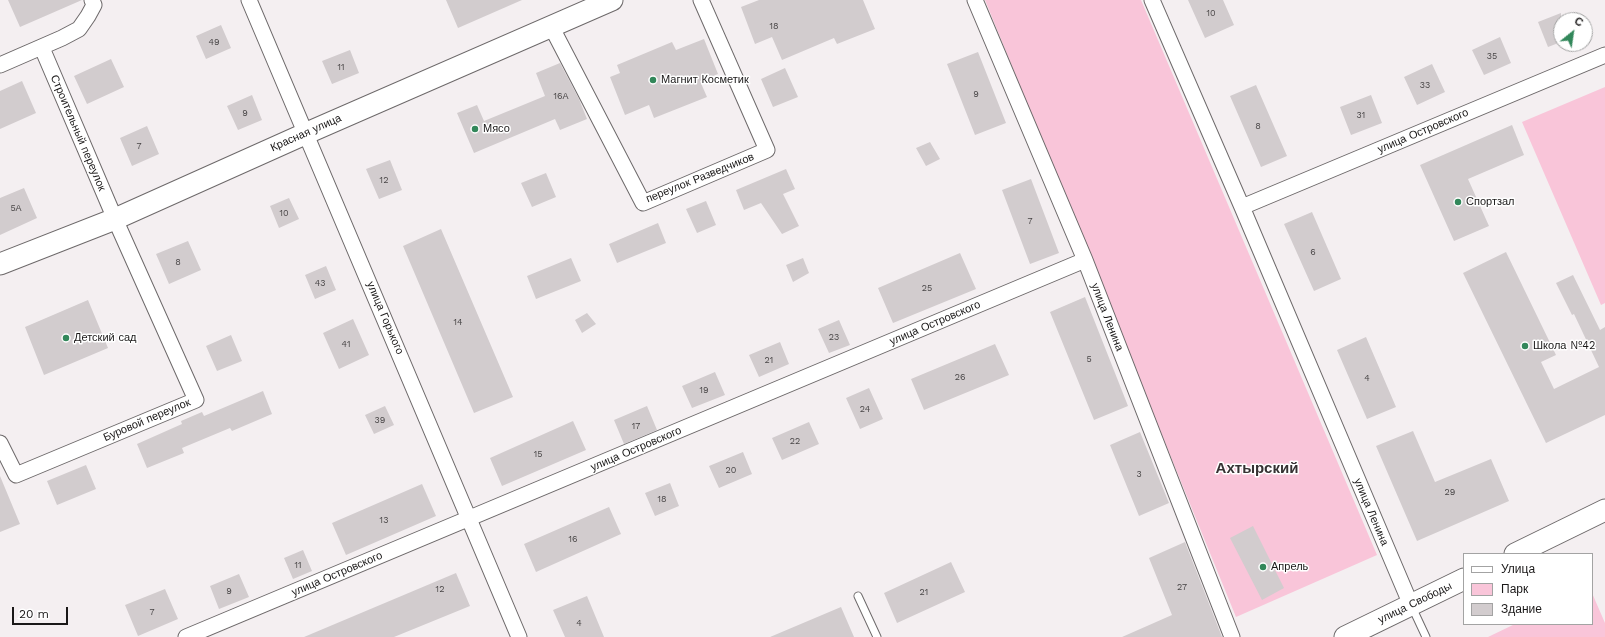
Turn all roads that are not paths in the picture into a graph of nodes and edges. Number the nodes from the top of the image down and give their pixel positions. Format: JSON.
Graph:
{"nodes":[{"id":1,"x":92,"y":0,"type":"edge"},
{"id":2,"x":250,"y":0,"type":"edge"},
{"id":3,"x":612,"y":0,"type":"edge"},
{"id":4,"x":701,"y":0,"type":"edge"},
{"id":5,"x":975,"y":0,"type":"edge"},
{"id":6,"x":1152,"y":0,"type":"edge"},
{"id":7,"x":551,"y":26,"type":"junction"},
{"id":8,"x":42,"y":48,"type":"junction"},
{"id":9,"x":1605,"y":55,"type":"edge"},
{"id":10,"x":0,"y":65,"type":"edge"},
{"id":11,"x":306,"y":133,"type":"junction"},
{"id":12,"x":1242,"y":207,"type":"junction"},
{"id":13,"x":115,"y":219,"type":"junction"},
{"id":14,"x":1085,"y":260,"type":"junction"},
{"id":15,"x":0,"y":264,"type":"edge"},
{"id":16,"x":0,"y":443,"type":"edge"},
{"id":17,"x":1605,"y":510,"type":"edge"},
{"id":18,"x":470,"y":518,"type":"junction"},
{"id":19,"x":1517,"y":553,"type":"edge"},
{"id":20,"x":1463,"y":579,"type":"edge"},
{"id":21,"x":858,"y":596,"type":"dead end"},
{"id":22,"x":1411,"y":605,"type":"junction"},
{"id":23,"x":186,"y":637,"type":"edge"},
{"id":24,"x":519,"y":637,"type":"edge"},
{"id":25,"x":877,"y":637,"type":"edge"},
{"id":26,"x":1232,"y":637,"type":"edge"},
{"id":27,"x":1345,"y":637,"type":"edge"},
{"id":28,"x":1426,"y":637,"type":"edge"}],
"edges":[{"from":1,"to":8,"type":"street"},
{"from":2,"to":11,"type":"street","name":"улица Горького"},
{"from":3,"to":7,"type":"street","name":"Красная улица"},
{"from":4,"to":7,"type":"street","name":"переулок Разведчиков"},
{"from":5,"to":14,"type":"street","name":"улица Ленина"},
{"from":6,"to":12,"type":"street","name":"улица Ленина"},
{"from":7,"to":11,"type":"street","name":"Красная улица"},
{"from":8,"to":10,"type":"street"},
{"from":8,"to":13,"type":"street","name":"Строительный переулок"},
{"from":9,"to":12,"type":"street","name":"улица Островского"},
{"from":11,"to":13,"type":"street","name":"Красная улица"},
{"from":11,"to":18,"type":"street","name":"улица Горького"},
{"from":12,"to":22,"type":"street","name":"улица Ленина"},
{"from":13,"to":15,"type":"street","name":"Красная улица"},
{"from":13,"to":16,"type":"street","name":"Буровой переулок"},
{"from":14,"to":18,"type":"street","name":"улица Островского"},
{"from":14,"to":26,"type":"street","name":"улица Ленина"},
{"from":17,"to":19,"type":"street"},
{"from":18,"to":23,"type":"street","name":"улица Островского"},
{"from":18,"to":24,"type":"street","name":"улица Горького"},
{"from":20,"to":22,"type":"street","name":"улица Свободы"},
{"from":21,"to":25,"type":"lane"},
{"from":22,"to":27,"type":"street","name":"улица Свободы"},
{"from":22,"to":28,"type":"lane"}]}
